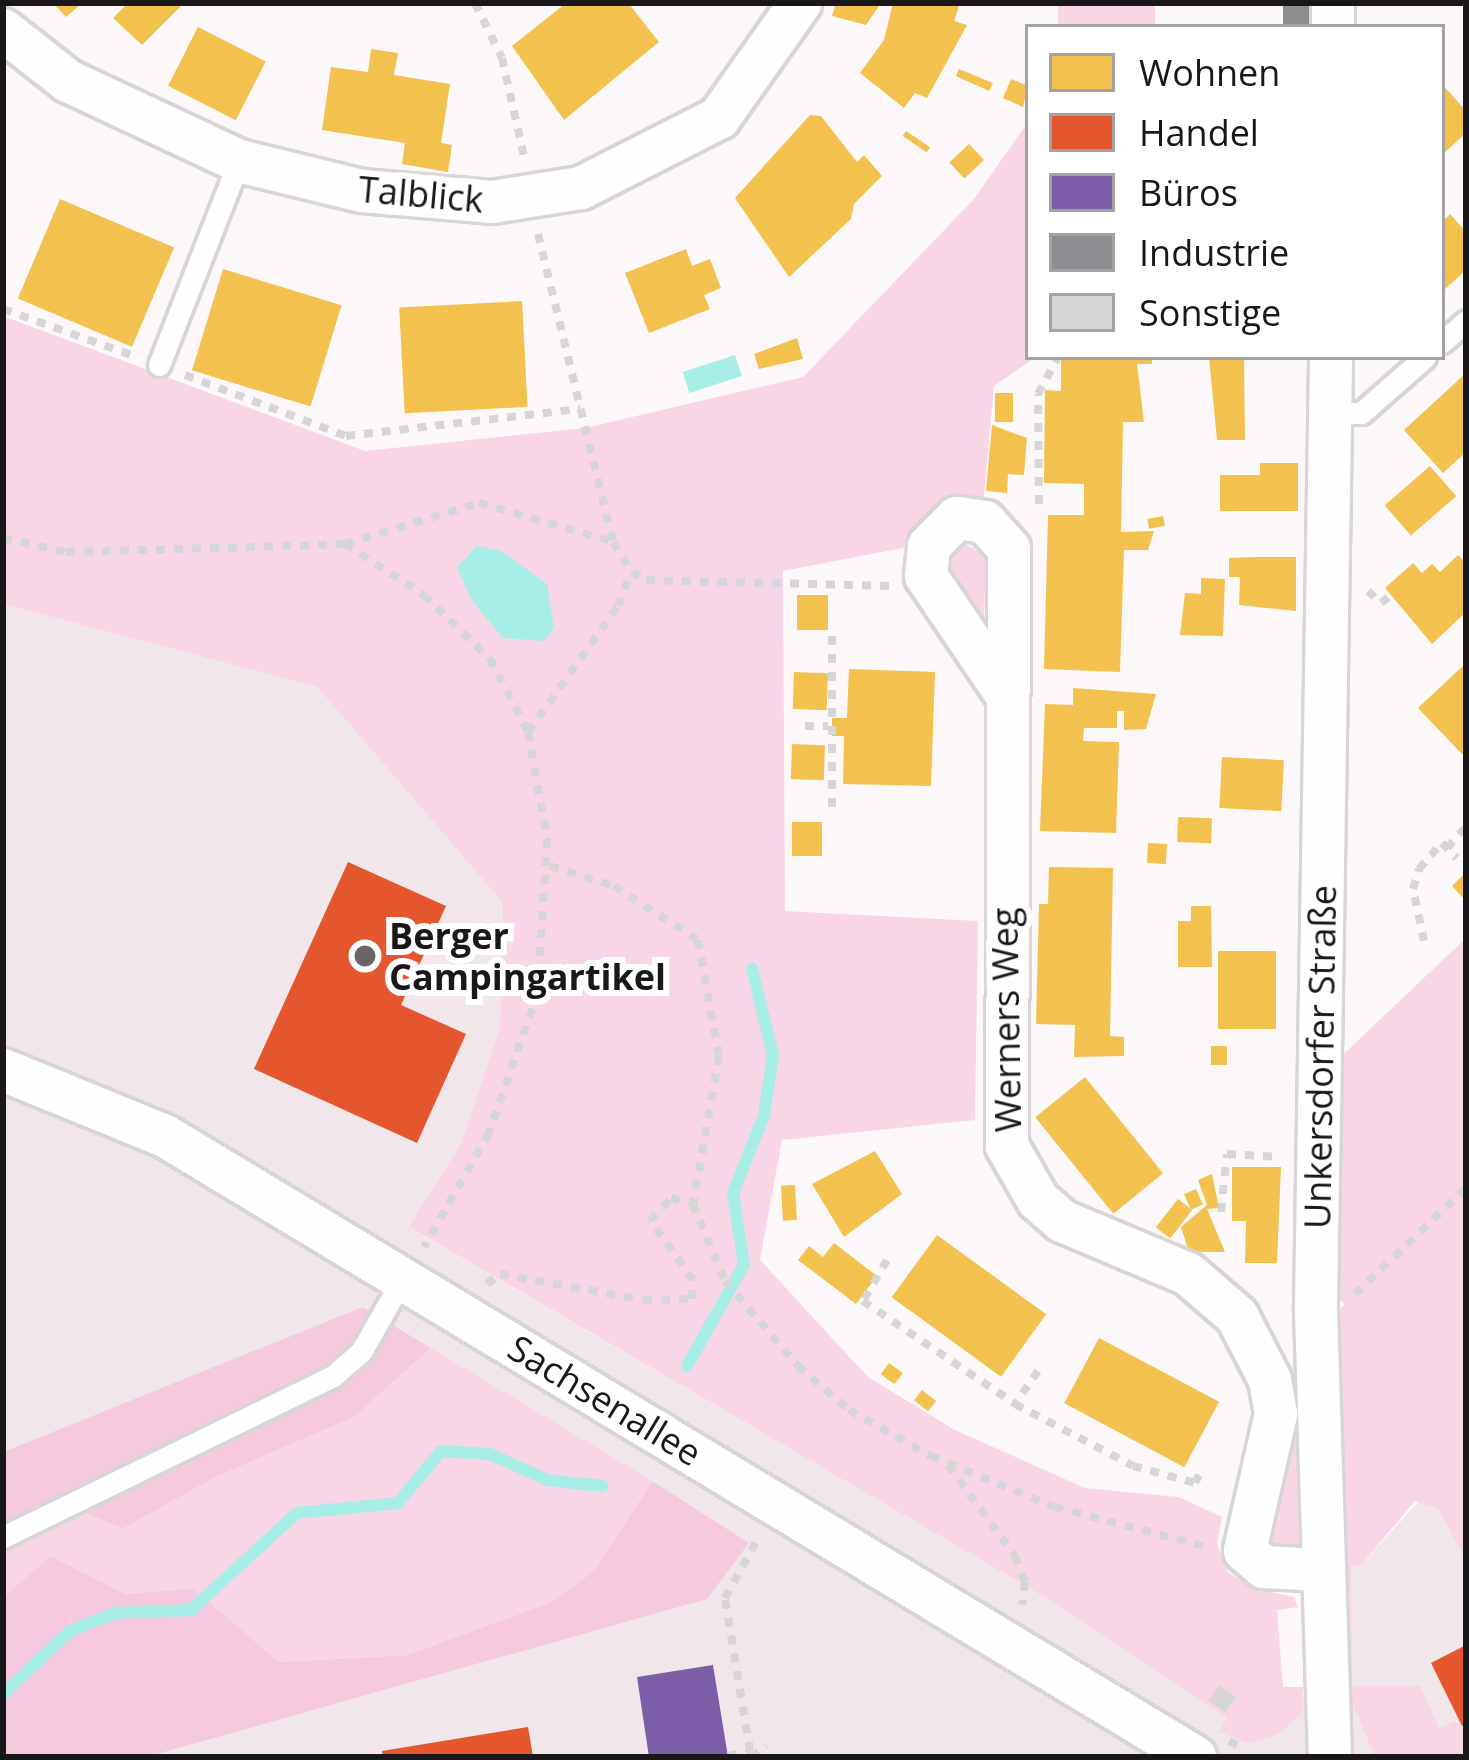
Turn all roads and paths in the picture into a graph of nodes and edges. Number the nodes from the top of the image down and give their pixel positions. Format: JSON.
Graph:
{"nodes":[{"id":1,"x":475,"y":3,"type":"edge"},
{"id":2,"x":800,"y":3,"type":"edge"},
{"id":3,"x":3,"y":30,"type":"edge"},
{"id":4,"x":239,"y":161,"type":"junction"},
{"id":5,"x":529,"y":176,"type":"dead end"},
{"id":6,"x":535,"y":214,"type":"dead end"},
{"id":7,"x":3,"y":309,"type":"edge"},
{"id":8,"x":1056,"y":360,"type":"edge"},
{"id":9,"x":1331,"y":360,"type":"edge"},
{"id":10,"x":1422,"y":360,"type":"edge"},
{"id":11,"x":159,"y":365,"type":"junction"},
{"id":12,"x":580,"y":409,"type":"junction"},
{"id":13,"x":1330,"y":413,"type":"junction"},
{"id":14,"x":1039,"y":504,"type":"dead end"},
{"id":15,"x":3,"y":538,"type":"edge"},
{"id":16,"x":613,"y":542,"type":"junction"},
{"id":17,"x":345,"y":544,"type":"junction"},
{"id":18,"x":632,"y":572,"type":"junction"},
{"id":19,"x":933,"y":587,"type":"junction"},
{"id":20,"x":1368,"y":591,"type":"dead end"},
{"id":21,"x":1391,"y":595,"type":"dead end"},
{"id":22,"x":832,"y":636,"type":"dead end"},
{"id":23,"x":1006,"y":694,"type":"junction"},
{"id":24,"x":806,"y":726,"type":"dead end"},
{"id":25,"x":828,"y":726,"type":"junction"},
{"id":26,"x":528,"y":731,"type":"junction"},
{"id":27,"x":832,"y":811,"type":"dead end"},
{"id":28,"x":1466,"y":827,"type":"edge"},
{"id":29,"x":1447,"y":848,"type":"junction"},
{"id":30,"x":1457,"y":858,"type":"dead end"},
{"id":31,"x":550,"y":866,"type":"junction"},
{"id":32,"x":1424,"y":941,"type":"dead end"},
{"id":33,"x":3,"y":1070,"type":"edge"},
{"id":34,"x":1317,"y":1159,"type":"junction"},
{"id":35,"x":1466,"y":1188,"type":"edge"},
{"id":36,"x":693,"y":1204,"type":"junction"},
{"id":37,"x":1221,"y":1212,"type":"dead end"},
{"id":38,"x":887,"y":1260,"type":"dead end"},
{"id":39,"x":404,"y":1278,"type":"junction"},
{"id":40,"x":487,"y":1284,"type":"dead end"},
{"id":41,"x":1346,"y":1304,"type":"dead end"},
{"id":42,"x":1038,"y":1371,"type":"dead end"},
{"id":43,"x":1015,"y":1404,"type":"junction"},
{"id":44,"x":944,"y":1460,"type":"junction"},
{"id":45,"x":1202,"y":1469,"type":"dead end"},
{"id":46,"x":3,"y":1537,"type":"edge"},
{"id":47,"x":758,"y":1539,"type":"dead end"},
{"id":48,"x":1223,"y":1551,"type":"dead end"},
{"id":49,"x":1324,"y":1570,"type":"junction"},
{"id":50,"x":1022,"y":1607,"type":"dead end"},
{"id":51,"x":767,"y":1746,"type":"dead end"},
{"id":52,"x":750,"y":1754,"type":"edge"},
{"id":53,"x":728,"y":1756,"type":"edge"},
{"id":54,"x":1195,"y":1757,"type":"edge"},
{"id":55,"x":1330,"y":1757,"type":"edge"}],
"edges":[{"from":1,"to":5,"type":"path"},
{"from":2,"to":4,"type":"street","name":"Talblick"},
{"from":3,"to":4,"type":"street","name":"Talblick"},
{"from":4,"to":11,"type":"lane"},
{"from":6,"to":12,"type":"path"},
{"from":7,"to":11,"type":"path"},
{"from":8,"to":14,"type":"path"},
{"from":9,"to":13,"type":"street","name":"Unkersdorfer Straße"},
{"from":10,"to":13,"type":"lane"},
{"from":11,"to":12,"type":"path"},
{"from":12,"to":16,"type":"path"},
{"from":13,"to":34,"type":"street","name":"Unkersdorfer Straße"},
{"from":15,"to":17,"type":"path"},
{"from":16,"to":17,"type":"path"},
{"from":16,"to":18,"type":"path"},
{"from":17,"to":26,"type":"path"},
{"from":18,"to":19,"type":"path"},
{"from":18,"to":26,"type":"path"},
{"from":19,"to":23,"type":"street"},
{"from":19,"to":23,"type":"street","name":"Werners Weg"},
{"from":20,"to":21,"type":"path"},
{"from":22,"to":25,"type":"path"},
{"from":23,"to":49,"type":"street","name":"Werners Weg"},
{"from":24,"to":25,"type":"path"},
{"from":25,"to":27,"type":"path"},
{"from":26,"to":31,"type":"path"},
{"from":28,"to":29,"type":"path"},
{"from":29,"to":30,"type":"path"},
{"from":29,"to":32,"type":"path"},
{"from":31,"to":36,"type":"path"},
{"from":31,"to":39,"type":"path"},
{"from":33,"to":39,"type":"street","name":"Sachsenallee"},
{"from":34,"to":37,"type":"path"},
{"from":34,"to":49,"type":"street","name":"Unkersdorfer Straße"},
{"from":35,"to":41,"type":"path"},
{"from":36,"to":40,"type":"path"},
{"from":36,"to":44,"type":"path"},
{"from":38,"to":43,"type":"path"},
{"from":39,"to":46,"type":"lane"},
{"from":39,"to":54,"type":"street","name":"Sachsenallee"},
{"from":42,"to":43,"type":"path"},
{"from":43,"to":45,"type":"path"},
{"from":44,"to":48,"type":"path"},
{"from":44,"to":50,"type":"path"},
{"from":47,"to":52,"type":"path"},
{"from":49,"to":55,"type":"street","name":"Unkersdorfer Straße"},
{"from":51,"to":52,"type":"path"},
{"from":52,"to":53,"type":"path"}]}
